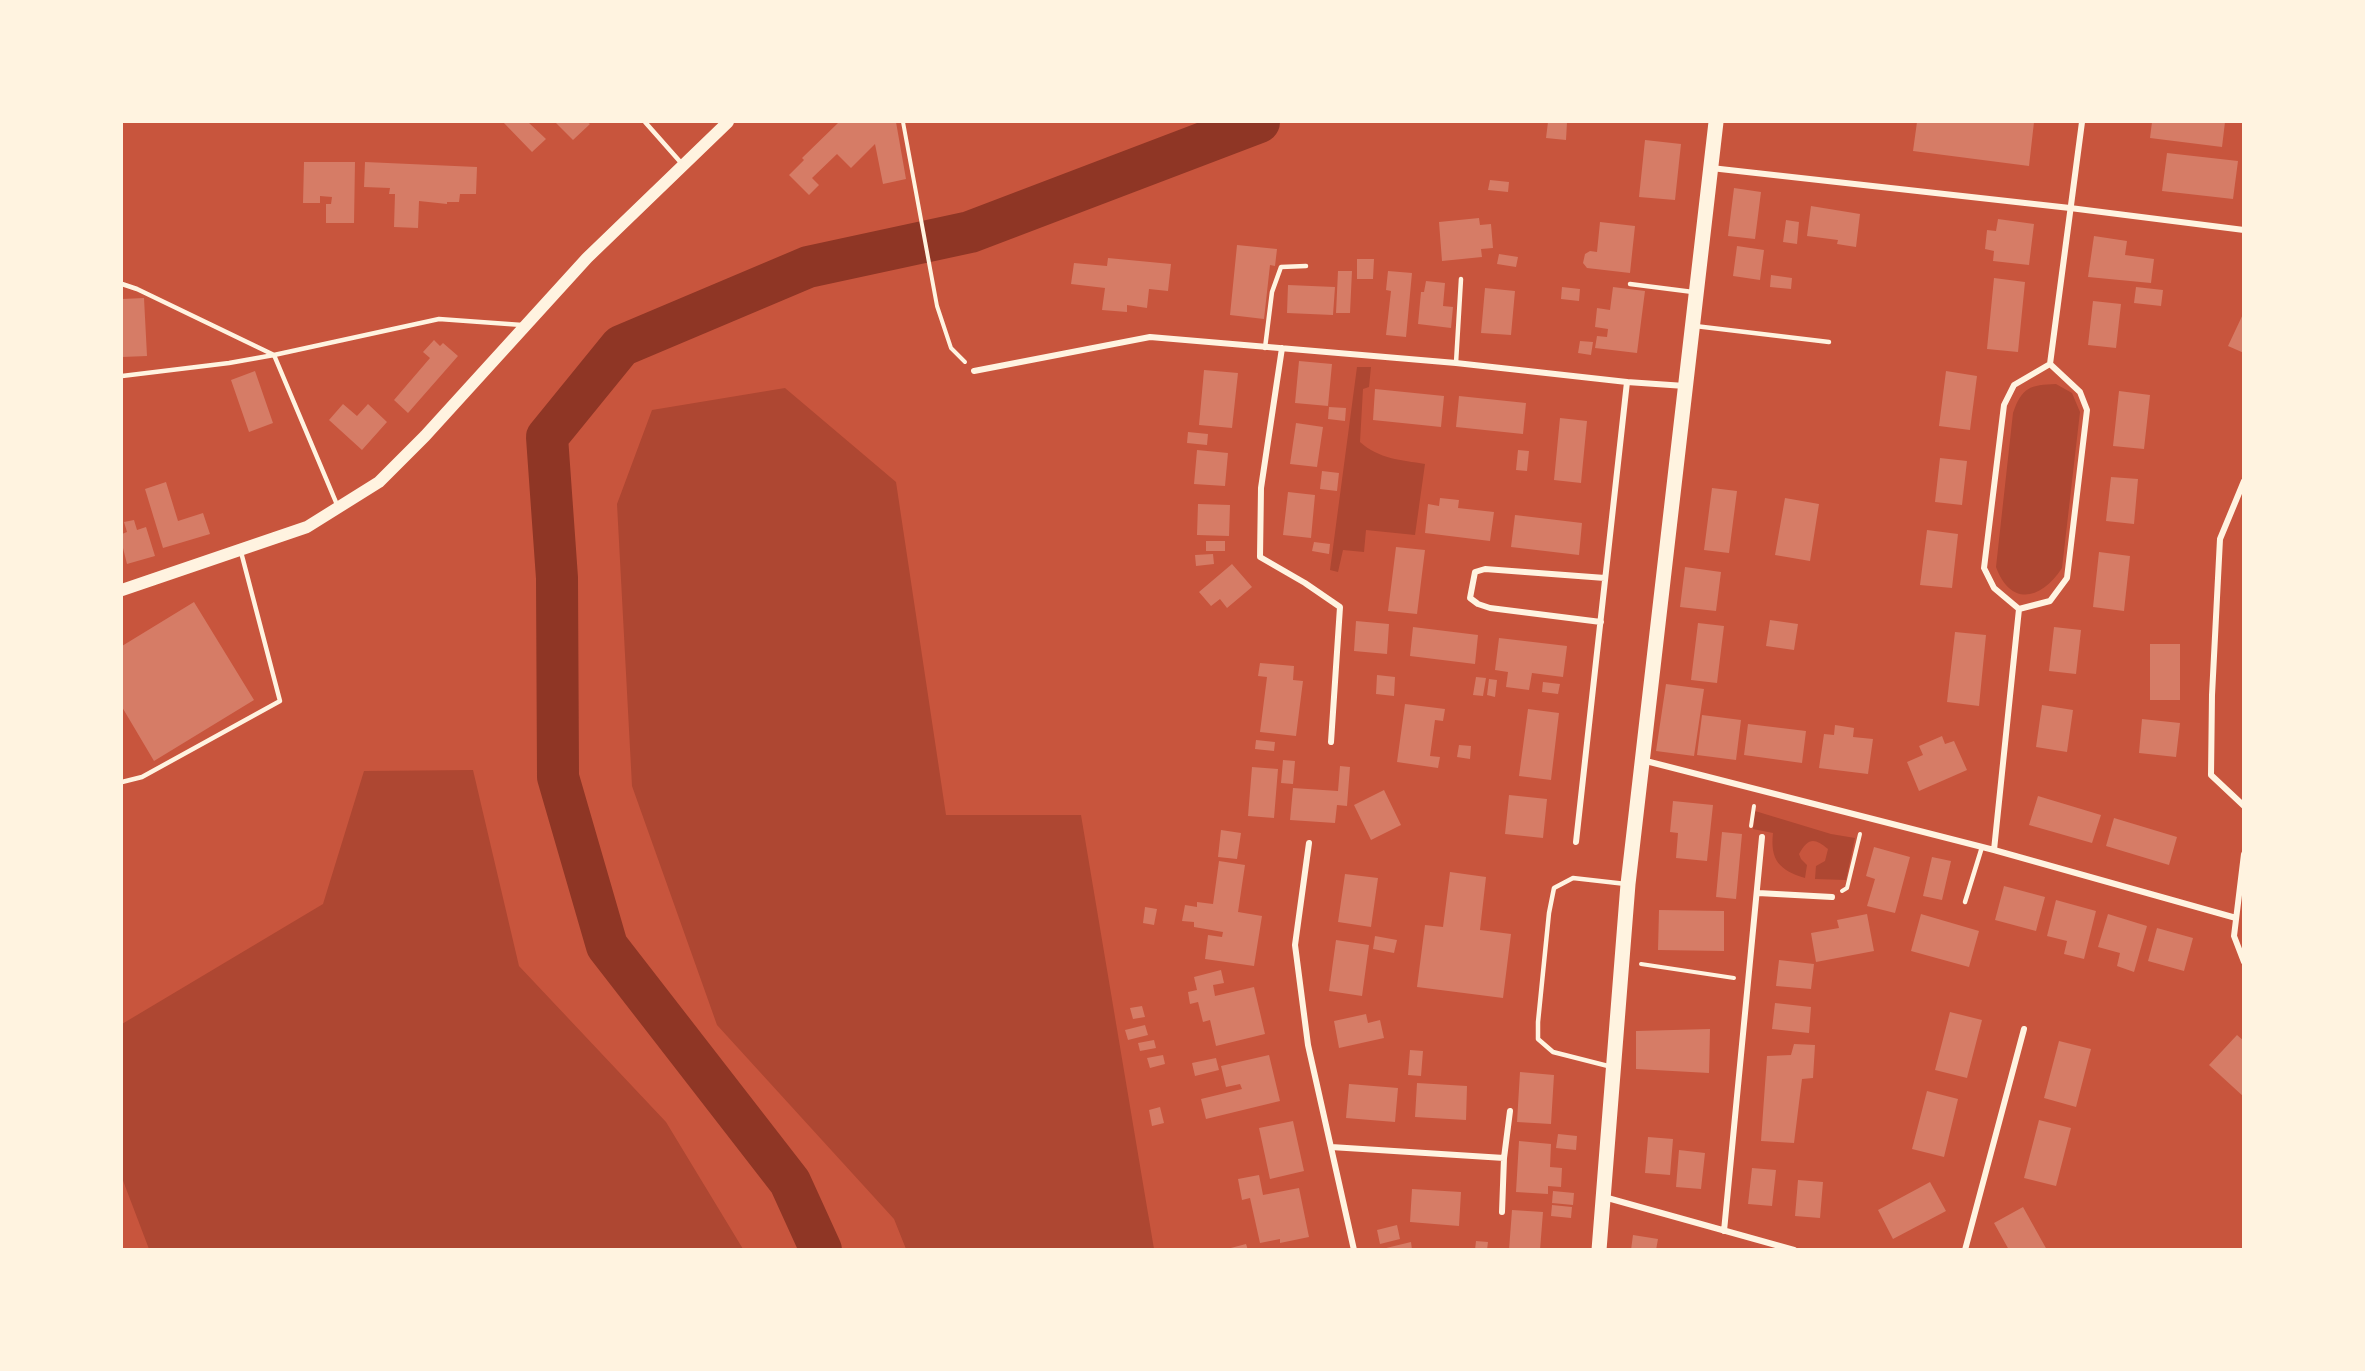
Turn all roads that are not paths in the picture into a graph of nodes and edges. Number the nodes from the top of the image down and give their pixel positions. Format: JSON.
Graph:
{"nodes":[{"id":1,"x":645,"y":122,"type":"edge"},
{"id":2,"x":728,"y":122,"type":"edge"},
{"id":3,"x":1716,"y":122,"type":"edge"},
{"id":4,"x":2082,"y":122,"type":"edge"},
{"id":5,"x":683,"y":165,"type":"junction"},
{"id":6,"x":1711,"y":168,"type":"junction"},
{"id":7,"x":2070,"y":208,"type":"junction"},
{"id":8,"x":2244,"y":230,"type":"edge"},
{"id":9,"x":1306,"y":266,"type":"dead end"},
{"id":10,"x":1461,"y":279,"type":"dead end"},
{"id":11,"x":122,"y":284,"type":"edge"},
{"id":12,"x":1630,"y":284,"type":"dead end"},
{"id":13,"x":1696,"y":292,"type":"junction"},
{"id":14,"x":524,"y":326,"type":"junction"},
{"id":15,"x":1692,"y":326,"type":"junction"},
{"id":16,"x":1829,"y":342,"type":"dead end"},
{"id":17,"x":1265,"y":348,"type":"junction"},
{"id":18,"x":1282,"y":348,"type":"junction"},
{"id":19,"x":274,"y":355,"type":"junction"},
{"id":20,"x":1456,"y":363,"type":"junction"},
{"id":21,"x":2050,"y":364,"type":"junction"},
{"id":22,"x":974,"y":370,"type":"road end"},
{"id":23,"x":122,"y":376,"type":"edge"},
{"id":24,"x":1627,"y":382,"type":"junction"},
{"id":25,"x":1685,"y":386,"type":"junction"},
{"id":26,"x":2244,"y":481,"type":"edge"},
{"id":27,"x":338,"y":507,"type":"junction"},
{"id":28,"x":240,"y":550,"type":"junction"},
{"id":29,"x":1605,"y":578,"type":"junction"},
{"id":30,"x":122,"y":590,"type":"edge"},
{"id":31,"x":2019,"y":609,"type":"junction"},
{"id":32,"x":1601,"y":622,"type":"junction"},
{"id":33,"x":1331,"y":741,"type":"dead end"},
{"id":34,"x":1641,"y":760,"type":"junction"},
{"id":35,"x":122,"y":782,"type":"edge"},
{"id":36,"x":2244,"y":806,"type":"edge"},
{"id":37,"x":1762,"y":837,"type":"dead end"},
{"id":38,"x":1576,"y":842,"type":"dead end"},
{"id":39,"x":1309,"y":843,"type":"dead end"},
{"id":40,"x":1982,"y":847,"type":"junction"},
{"id":41,"x":1994,"y":850,"type":"junction"},
{"id":42,"x":2244,"y":854,"type":"edge"},
{"id":43,"x":1628,"y":884,"type":"junction"},
{"id":44,"x":1758,"y":893,"type":"junction"},
{"id":45,"x":1832,"y":897,"type":"road end"},
{"id":46,"x":1965,"y":902,"type":"dead end"},
{"id":47,"x":2236,"y":918,"type":"junction"},
{"id":48,"x":2244,"y":962,"type":"edge"},
{"id":49,"x":2024,"y":1029,"type":"dead end"},
{"id":50,"x":1614,"y":1067,"type":"junction"},
{"id":51,"x":1510,"y":1111,"type":"dead end"},
{"id":52,"x":1331,"y":1146,"type":"junction"},
{"id":53,"x":1503,"y":1158,"type":"junction"},
{"id":54,"x":1604,"y":1197,"type":"junction"},
{"id":55,"x":1502,"y":1212,"type":"dead end"},
{"id":56,"x":1724,"y":1231,"type":"junction"},
{"id":57,"x":1767,"y":1246,"type":"edge"},
{"id":58,"x":1354,"y":1250,"type":"edge"},
{"id":59,"x":1599,"y":1250,"type":"edge"},
{"id":60,"x":1794,"y":1250,"type":"edge"},
{"id":61,"x":1965,"y":1250,"type":"edge"}],
"edges":[{"from":1,"to":5,"type":"lane"},
{"from":2,"to":5,"type":"main road"},
{"from":3,"to":6,"type":"main road"},
{"from":4,"to":7,"type":"street"},
{"from":5,"to":14,"type":"main road"},
{"from":6,"to":7,"type":"street"},
{"from":6,"to":13,"type":"main road"},
{"from":7,"to":8,"type":"street"},
{"from":7,"to":21,"type":"street"},
{"from":9,"to":17,"type":"lane"},
{"from":10,"to":20,"type":"lane"},
{"from":11,"to":19,"type":"lane"},
{"from":12,"to":13,"type":"lane"},
{"from":13,"to":15,"type":"main road"},
{"from":14,"to":19,"type":"lane"},
{"from":14,"to":27,"type":"main road"},
{"from":15,"to":16,"type":"lane"},
{"from":15,"to":25,"type":"main road"},
{"from":17,"to":18,"type":"street"},
{"from":17,"to":22,"type":"street"},
{"from":18,"to":20,"type":"street"},
{"from":18,"to":33,"type":"street"},
{"from":19,"to":23,"type":"lane"},
{"from":19,"to":27,"type":"lane"},
{"from":20,"to":24,"type":"street"},
{"from":21,"to":31,"type":"street"},
{"from":21,"to":31,"type":"street"},
{"from":24,"to":25,"type":"street"},
{"from":24,"to":29,"type":"street"},
{"from":25,"to":34,"type":"main road"},
{"from":26,"to":36,"type":"street"},
{"from":27,"to":28,"type":"main road"},
{"from":28,"to":30,"type":"main road"},
{"from":28,"to":35,"type":"lane"},
{"from":29,"to":32,"type":"street"},
{"from":29,"to":32,"type":"street"},
{"from":31,"to":41,"type":"street"},
{"from":32,"to":38,"type":"street"},
{"from":34,"to":40,"type":"street"},
{"from":34,"to":43,"type":"main road"},
{"from":37,"to":44,"type":"street"},
{"from":39,"to":52,"type":"street"},
{"from":40,"to":41,"type":"street"},
{"from":40,"to":46,"type":"lane"},
{"from":41,"to":47,"type":"street"},
{"from":42,"to":47,"type":"street"},
{"from":43,"to":50,"type":"main road"},
{"from":43,"to":50,"type":"lane"},
{"from":44,"to":45,"type":"street"},
{"from":44,"to":56,"type":"street"},
{"from":47,"to":48,"type":"street"},
{"from":49,"to":61,"type":"street"},
{"from":50,"to":54,"type":"main road"},
{"from":51,"to":53,"type":"street"},
{"from":52,"to":53,"type":"street"},
{"from":52,"to":58,"type":"street"},
{"from":53,"to":55,"type":"street"},
{"from":54,"to":56,"type":"street"},
{"from":54,"to":59,"type":"main road"},
{"from":56,"to":57,"type":"street"},
{"from":57,"to":60,"type":"street"}]}
